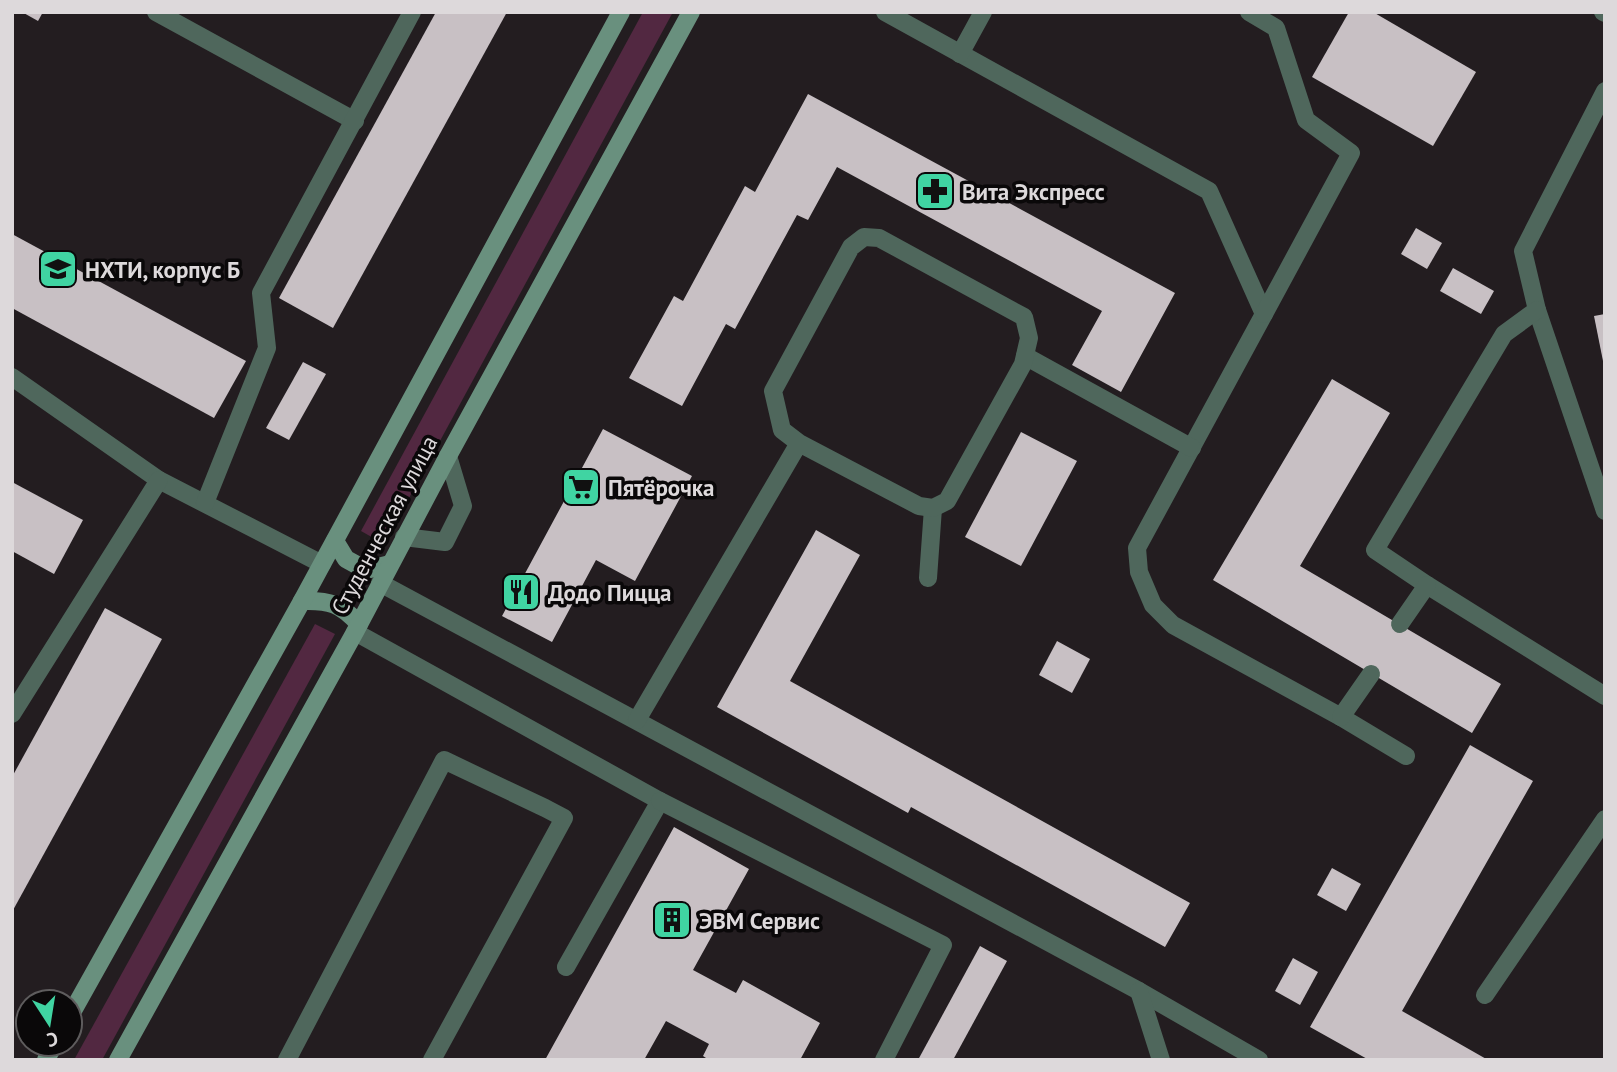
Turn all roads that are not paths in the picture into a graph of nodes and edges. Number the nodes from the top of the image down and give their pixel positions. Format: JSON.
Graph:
{"nodes":[{"id":1,"x":156,"y":12,"type":"edge"},
{"id":2,"x":412,"y":12,"type":"edge"},
{"id":3,"x":621,"y":12,"type":"edge"},
{"id":4,"x":691,"y":12,"type":"edge"},
{"id":5,"x":885,"y":12,"type":"edge"},
{"id":6,"x":983,"y":12,"type":"edge"},
{"id":7,"x":1249,"y":12,"type":"edge"},
{"id":8,"x":960,"y":54,"type":"junction"},
{"id":9,"x":1605,"y":91,"type":"edge"},
{"id":10,"x":355,"y":121,"type":"junction"},
{"id":11,"x":1537,"y":310,"type":"junction"},
{"id":12,"x":1264,"y":314,"type":"junction"},
{"id":13,"x":1025,"y":356,"type":"junction"},
{"id":14,"x":12,"y":377,"type":"edge"},
{"id":15,"x":799,"y":443,"type":"junction"},
{"id":16,"x":1192,"y":448,"type":"junction"},
{"id":17,"x":448,"y":456,"type":"junction"},
{"id":18,"x":159,"y":480,"type":"junction"},
{"id":19,"x":205,"y":503,"type":"junction"},
{"id":20,"x":933,"y":508,"type":"junction"},
{"id":21,"x":1605,"y":511,"type":"edge"},
{"id":22,"x":404,"y":537,"type":"junction"},
{"id":23,"x":335,"y":541,"type":"junction"},
{"id":24,"x":322,"y":564,"type":"junction"},
{"id":25,"x":390,"y":564,"type":"junction"},
{"id":26,"x":928,"y":578,"type":"dead end"},
{"id":27,"x":380,"y":583,"type":"junction"},
{"id":28,"x":1427,"y":585,"type":"junction"},
{"id":29,"x":302,"y":601,"type":"junction"},
{"id":30,"x":1400,"y":624,"type":"dead end"},
{"id":31,"x":357,"y":628,"type":"junction"},
{"id":32,"x":1371,"y":674,"type":"dead end"},
{"id":33,"x":1605,"y":696,"type":"edge"},
{"id":34,"x":12,"y":714,"type":"edge"},
{"id":35,"x":1341,"y":717,"type":"junction"},
{"id":36,"x":637,"y":720,"type":"junction"},
{"id":37,"x":1406,"y":756,"type":"dead end"},
{"id":38,"x":660,"y":801,"type":"junction"},
{"id":39,"x":1605,"y":820,"type":"edge"},
{"id":40,"x":566,"y":967,"type":"dead end"},
{"id":41,"x":84,"y":991,"type":"edge"},
{"id":42,"x":1139,"y":991,"type":"junction"},
{"id":43,"x":1485,"y":995,"type":"dead end"},
{"id":44,"x":121,"y":1059,"type":"edge"},
{"id":45,"x":287,"y":1060,"type":"edge"},
{"id":46,"x":432,"y":1060,"type":"edge"},
{"id":47,"x":884,"y":1060,"type":"edge"},
{"id":48,"x":1161,"y":1060,"type":"edge"},
{"id":49,"x":1259,"y":1060,"type":"edge"}],
"edges":[{"from":1,"to":10,"type":"lane"},
{"from":2,"to":10,"type":"lane"},
{"from":3,"to":23,"type":"main road","name":"Студенческая улица"},
{"from":4,"to":17,"type":"main road","name":"Студенческая улица"},
{"from":5,"to":8,"type":"lane"},
{"from":6,"to":8,"type":"lane"},
{"from":7,"to":12,"type":"lane"},
{"from":8,"to":12,"type":"lane"},
{"from":9,"to":11,"type":"lane"},
{"from":10,"to":19,"type":"lane"},
{"from":11,"to":21,"type":"lane"},
{"from":11,"to":28,"type":"lane"},
{"from":12,"to":16,"type":"lane"},
{"from":13,"to":15,"type":"lane"},
{"from":13,"to":16,"type":"lane"},
{"from":13,"to":20,"type":"lane"},
{"from":14,"to":18,"type":"lane"},
{"from":15,"to":20,"type":"lane"},
{"from":15,"to":36,"type":"lane"},
{"from":16,"to":35,"type":"lane"},
{"from":17,"to":22,"type":"main road","name":"Студенческая улица"},
{"from":17,"to":22,"type":"lane"},
{"from":18,"to":19,"type":"lane"},
{"from":18,"to":34,"type":"lane"},
{"from":19,"to":24,"type":"lane"},
{"from":20,"to":26,"type":"lane"},
{"from":22,"to":25,"type":"main road","name":"Студенческая улица"},
{"from":23,"to":24,"type":"main road","name":"Студенческая улица"},
{"from":23,"to":25,"type":"main road"},
{"from":24,"to":29,"type":"main road","name":"Студенческая улица"},
{"from":25,"to":27,"type":"main road","name":"Студенческая улица"},
{"from":27,"to":31,"type":"main road","name":"Студенческая улица"},
{"from":27,"to":36,"type":"lane"},
{"from":28,"to":30,"type":"lane"},
{"from":28,"to":33,"type":"lane"},
{"from":29,"to":31,"type":"main road"},
{"from":29,"to":41,"type":"main road","name":"Студенческая улица"},
{"from":31,"to":38,"type":"lane"},
{"from":31,"to":44,"type":"main road","name":"Студенческая улица"},
{"from":32,"to":35,"type":"lane"},
{"from":35,"to":37,"type":"lane"},
{"from":36,"to":42,"type":"lane"},
{"from":38,"to":40,"type":"lane"},
{"from":38,"to":47,"type":"lane"},
{"from":39,"to":43,"type":"lane"},
{"from":42,"to":48,"type":"lane"},
{"from":42,"to":49,"type":"lane"},
{"from":45,"to":46,"type":"lane"}]}
